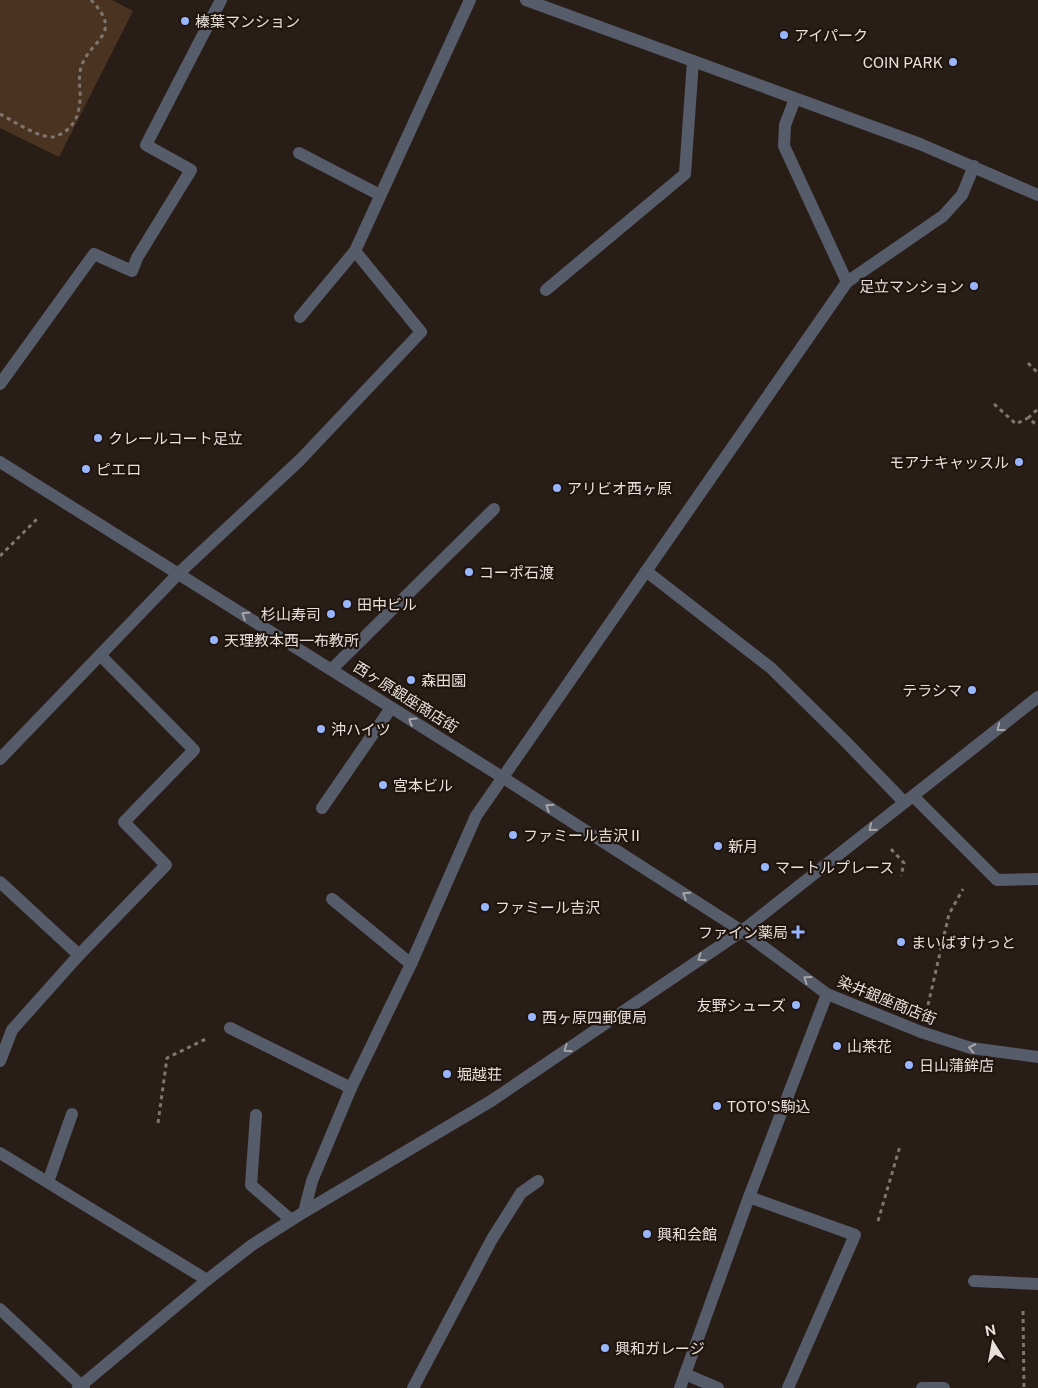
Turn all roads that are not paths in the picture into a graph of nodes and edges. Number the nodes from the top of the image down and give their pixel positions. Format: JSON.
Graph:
{"nodes":[{"id":1,"x":221,"y":0,"type":"edge"},
{"id":2,"x":470,"y":0,"type":"edge"},
{"id":3,"x":526,"y":0,"type":"edge"},
{"id":4,"x":564,"y":0,"type":"edge"},
{"id":5,"x":558,"y":12,"type":"junction"},
{"id":6,"x":693,"y":61,"type":"junction"},
{"id":7,"x":795,"y":99,"type":"junction"},
{"id":8,"x":299,"y":153,"type":"dead end"},
{"id":9,"x":974,"y":166,"type":"junction"},
{"id":10,"x":380,"y":195,"type":"junction"},
{"id":11,"x":1038,"y":195,"type":"edge"},
{"id":12,"x":355,"y":250,"type":"junction"},
{"id":13,"x":847,"y":282,"type":"junction"},
{"id":14,"x":546,"y":290,"type":"dead end"},
{"id":15,"x":300,"y":317,"type":"dead end"},
{"id":16,"x":0,"y":384,"type":"edge"},
{"id":17,"x":0,"y":462,"type":"edge"},
{"id":18,"x":494,"y":509,"type":"dead end"},
{"id":19,"x":646,"y":571,"type":"junction"},
{"id":20,"x":179,"y":573,"type":"junction"},
{"id":21,"x":100,"y":655,"type":"junction"},
{"id":22,"x":332,"y":669,"type":"junction"},
{"id":23,"x":1038,"y":697,"type":"edge"},
{"id":24,"x":391,"y":708,"type":"junction"},
{"id":25,"x":0,"y":759,"type":"edge"},
{"id":26,"x":502,"y":777,"type":"junction"},
{"id":27,"x":909,"y":799,"type":"junction"},
{"id":28,"x":322,"y":808,"type":"dead end"},
{"id":29,"x":1038,"y":879,"type":"edge"},
{"id":30,"x":0,"y":882,"type":"edge"},
{"id":31,"x":332,"y":899,"type":"dead end"},
{"id":32,"x":742,"y":931,"type":"junction"},
{"id":33,"x":79,"y":955,"type":"junction"},
{"id":34,"x":411,"y":964,"type":"junction"},
{"id":35,"x":827,"y":994,"type":"junction"},
{"id":36,"x":230,"y":1028,"type":"road end"},
{"id":37,"x":1038,"y":1057,"type":"edge"},
{"id":38,"x":0,"y":1061,"type":"edge"},
{"id":39,"x":352,"y":1088,"type":"junction"},
{"id":40,"x":72,"y":1114,"type":"dead end"},
{"id":41,"x":256,"y":1115,"type":"dead end"},
{"id":42,"x":0,"y":1153,"type":"edge"},
{"id":43,"x":538,"y":1181,"type":"dead end"},
{"id":44,"x":48,"y":1182,"type":"junction"},
{"id":45,"x":749,"y":1197,"type":"junction"},
{"id":46,"x":304,"y":1212,"type":"junction"},
{"id":47,"x":291,"y":1220,"type":"junction"},
{"id":48,"x":207,"y":1280,"type":"junction"},
{"id":49,"x":974,"y":1281,"type":"dead end"},
{"id":50,"x":1038,"y":1284,"type":"edge"},
{"id":51,"x":0,"y":1308,"type":"edge"},
{"id":52,"x":685,"y":1374,"type":"junction"},
{"id":53,"x":81,"y":1387,"type":"edge"},
{"id":54,"x":413,"y":1388,"type":"edge"},
{"id":55,"x":680,"y":1388,"type":"edge"},
{"id":56,"x":718,"y":1388,"type":"edge"},
{"id":57,"x":788,"y":1388,"type":"edge"},
{"id":58,"x":922,"y":1388,"type":"edge"},
{"id":59,"x":944,"y":1388,"type":"edge"}],
"edges":[{"from":1,"to":16,"type":"street"},
{"from":2,"to":10,"type":"street"},
{"from":3,"to":5,"type":"street"},
{"from":4,"to":5,"type":"street"},
{"from":5,"to":6,"type":"street"},
{"from":6,"to":7,"type":"street"},
{"from":6,"to":14,"type":"street"},
{"from":7,"to":9,"type":"street"},
{"from":7,"to":13,"type":"street"},
{"from":8,"to":10,"type":"street"},
{"from":9,"to":11,"type":"street"},
{"from":9,"to":13,"type":"street"},
{"from":10,"to":12,"type":"street"},
{"from":12,"to":15,"type":"street"},
{"from":12,"to":20,"type":"street"},
{"from":13,"to":19,"type":"street"},
{"from":17,"to":20,"type":"street","name":"西ヶ原銀座商店街"},
{"from":18,"to":22,"type":"street"},
{"from":19,"to":26,"type":"street"},
{"from":19,"to":27,"type":"street"},
{"from":20,"to":21,"type":"street"},
{"from":22,"to":20,"type":"street","name":"西ヶ原銀座商店街","one_way":true},
{"from":21,"to":25,"type":"street"},
{"from":21,"to":33,"type":"street"},
{"from":22,"to":24,"type":"street","name":"西ヶ原銀座商店街"},
{"from":23,"to":27,"type":"street","one_way":true},
{"from":26,"to":24,"type":"street","name":"西ヶ原銀座商店街","one_way":true},
{"from":24,"to":28,"type":"street"},
{"from":32,"to":26,"type":"street","name":"西ヶ原銀座商店街","one_way":true},
{"from":26,"to":34,"type":"street"},
{"from":27,"to":29,"type":"street"},
{"from":27,"to":32,"type":"street","one_way":true},
{"from":30,"to":33,"type":"street"},
{"from":31,"to":34,"type":"street"},
{"from":35,"to":32,"type":"street","name":"染井銀座商店街","one_way":true},
{"from":32,"to":46,"type":"street","one_way":true},
{"from":33,"to":38,"type":"street"},
{"from":34,"to":39,"type":"street"},
{"from":37,"to":35,"type":"street","name":"染井銀座商店街","one_way":true},
{"from":35,"to":45,"type":"street"},
{"from":36,"to":39,"type":"street"},
{"from":39,"to":46,"type":"street"},
{"from":40,"to":44,"type":"street"},
{"from":41,"to":47,"type":"street"},
{"from":42,"to":44,"type":"street"},
{"from":43,"to":54,"type":"street"},
{"from":44,"to":48,"type":"street"},
{"from":45,"to":52,"type":"street"},
{"from":45,"to":57,"type":"street"},
{"from":46,"to":47,"type":"street"},
{"from":47,"to":48,"type":"street"},
{"from":48,"to":53,"type":"street"},
{"from":49,"to":50,"type":"street"},
{"from":51,"to":53,"type":"street"},
{"from":52,"to":55,"type":"street"},
{"from":52,"to":56,"type":"street"},
{"from":58,"to":59,"type":"street"}]}
